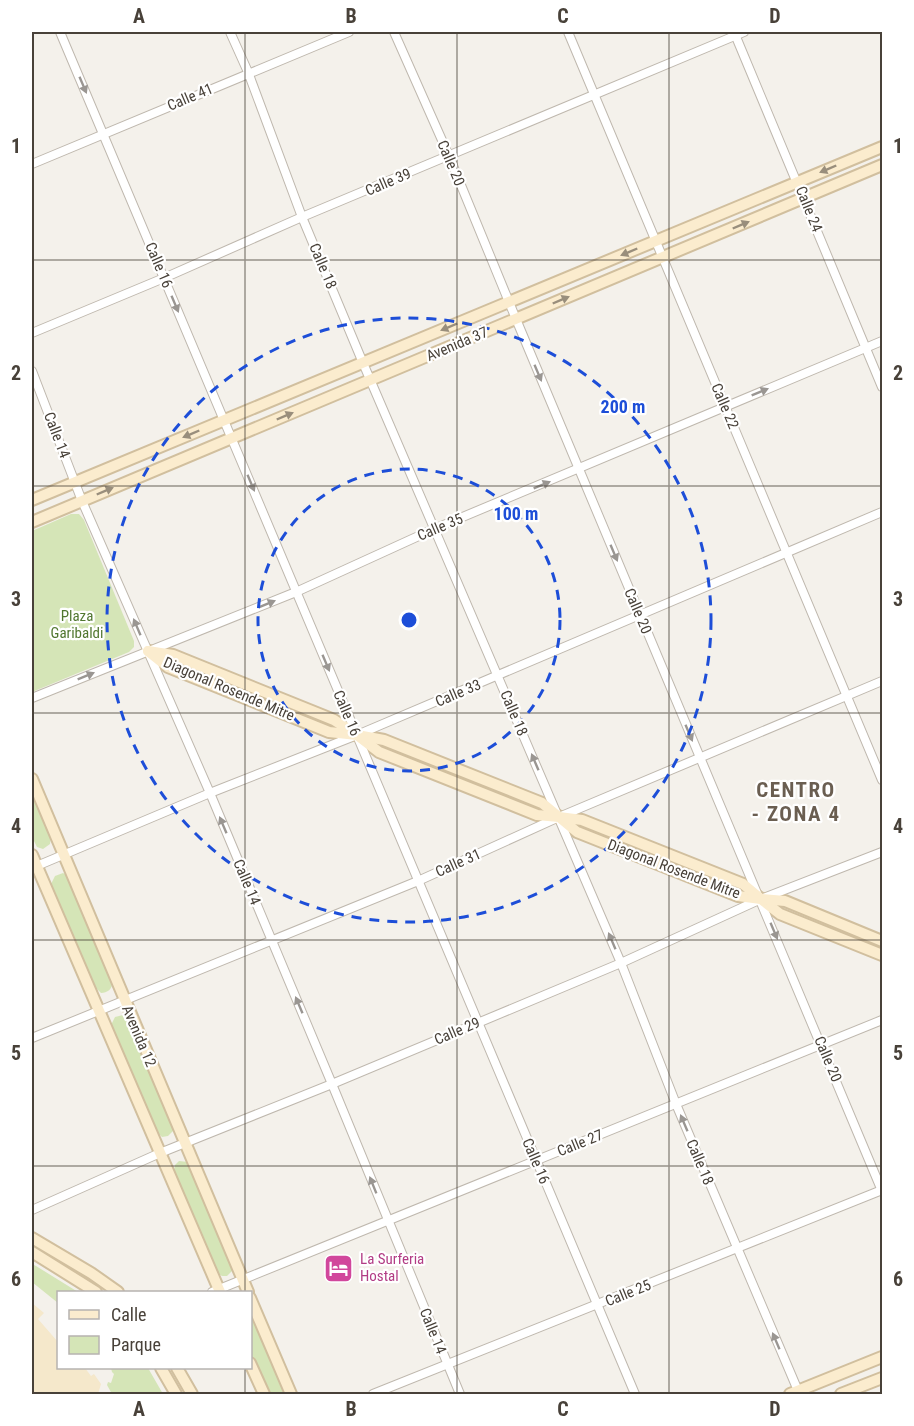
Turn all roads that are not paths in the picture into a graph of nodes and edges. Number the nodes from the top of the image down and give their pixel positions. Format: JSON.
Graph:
{"nodes":[{"id":1,"x":60,"y":32,"type":"edge"},
{"id":2,"x":230,"y":32,"type":"edge"},
{"id":3,"x":349,"y":32,"type":"edge"},
{"id":4,"x":394,"y":32,"type":"edge"},
{"id":5,"x":568,"y":32,"type":"edge"},
{"id":6,"x":738,"y":33,"type":"edge"},
{"id":7,"x":248,"y":72,"type":"junction"},
{"id":8,"x":594,"y":95,"type":"junction"},
{"id":9,"x":104,"y":135,"type":"junction"},
{"id":10,"x":882,"y":147,"type":"edge"},
{"id":11,"x":449,"y":156,"type":"junction"},
{"id":12,"x":32,"y":164,"type":"edge"},
{"id":13,"x":882,"y":165,"type":"edge"},
{"id":14,"x":798,"y":182,"type":"junction"},
{"id":15,"x":805,"y":198,"type":"junction"},
{"id":16,"x":302,"y":217,"type":"junction"},
{"id":17,"x":655,"y":241,"type":"junction"},
{"id":18,"x":662,"y":258,"type":"junction"},
{"id":19,"x":164,"y":278,"type":"junction"},
{"id":20,"x":509,"y":302,"type":"junction"},
{"id":21,"x":516,"y":319,"type":"junction"},
{"id":22,"x":32,"y":333,"type":"edge"},
{"id":23,"x":882,"y":342,"type":"edge"},
{"id":24,"x":866,"y":348,"type":"junction"},
{"id":25,"x":363,"y":363,"type":"junction"},
{"id":26,"x":32,"y":371,"type":"edge"},
{"id":27,"x":370,"y":380,"type":"junction"},
{"id":28,"x":882,"y":387,"type":"edge"},
{"id":29,"x":725,"y":406,"type":"junction"},
{"id":30,"x":224,"y":420,"type":"junction"},
{"id":31,"x":231,"y":438,"type":"junction"},
{"id":32,"x":579,"y":469,"type":"junction"},
{"id":33,"x":75,"y":482,"type":"junction"},
{"id":34,"x":32,"y":500,"type":"edge"},
{"id":35,"x":82,"y":501,"type":"junction"},
{"id":36,"x":882,"y":512,"type":"edge"},
{"id":37,"x":32,"y":522,"type":"edge"},
{"id":38,"x":434,"y":529,"type":"junction"},
{"id":39,"x":787,"y":553,"type":"junction"},
{"id":40,"x":296,"y":592,"type":"junction"},
{"id":41,"x":640,"y":615,"type":"junction"},
{"id":42,"x":147,"y":651,"type":"junction"},
{"id":43,"x":498,"y":676,"type":"junction"},
{"id":44,"x":882,"y":681,"type":"edge"},
{"id":45,"x":847,"y":696,"type":"junction"},
{"id":46,"x":32,"y":699,"type":"edge"},
{"id":47,"x":357,"y":735,"type":"junction"},
{"id":48,"x":700,"y":758,"type":"junction"},
{"id":49,"x":32,"y":779,"type":"edge"},
{"id":50,"x":882,"y":780,"type":"edge"},
{"id":51,"x":210,"y":793,"type":"junction"},
{"id":52,"x":559,"y":817,"type":"junction"},
{"id":53,"x":882,"y":852,"type":"edge"},
{"id":54,"x":63,"y":855,"type":"junction"},
{"id":55,"x":33,"y":863,"type":"edge"},
{"id":56,"x":418,"y":881,"type":"junction"},
{"id":57,"x":761,"y":899,"type":"junction"},
{"id":58,"x":271,"y":939,"type":"junction"},
{"id":59,"x":882,"y":941,"type":"edge"},
{"id":60,"x":882,"y":955,"type":"edge"},
{"id":61,"x":621,"y":963,"type":"junction"},
{"id":62,"x":124,"y":999,"type":"junction"},
{"id":63,"x":98,"y":1010,"type":"junction"},
{"id":64,"x":882,"y":1020,"type":"edge"},
{"id":65,"x":478,"y":1023,"type":"junction"},
{"id":66,"x":32,"y":1038,"type":"edge"},
{"id":67,"x":822,"y":1044,"type":"junction"},
{"id":68,"x":332,"y":1084,"type":"junction"},
{"id":69,"x":676,"y":1104,"type":"junction"},
{"id":70,"x":184,"y":1142,"type":"junction"},
{"id":71,"x":160,"y":1153,"type":"junction"},
{"id":72,"x":536,"y":1161,"type":"junction"},
{"id":73,"x":882,"y":1191,"type":"edge"},
{"id":74,"x":32,"y":1209,"type":"edge"},
{"id":75,"x":388,"y":1221,"type":"junction"},
{"id":76,"x":32,"y":1238,"type":"edge"},
{"id":77,"x":737,"y":1249,"type":"junction"},
{"id":78,"x":32,"y":1252,"type":"edge"},
{"id":79,"x":243,"y":1280,"type":"junction"},
{"id":80,"x":93,"y":1291,"type":"edge"},
{"id":81,"x":115,"y":1291,"type":"edge"},
{"id":82,"x":217,"y":1291,"type":"edge"},
{"id":83,"x":219,"y":1291,"type":"edge"},
{"id":84,"x":247,"y":1291,"type":"edge"},
{"id":85,"x":252,"y":1303,"type":"edge"},
{"id":86,"x":597,"y":1305,"type":"junction"},
{"id":87,"x":882,"y":1357,"type":"edge"},
{"id":88,"x":447,"y":1366,"type":"junction"},
{"id":89,"x":252,"y":1368,"type":"edge"},
{"id":90,"x":162,"y":1369,"type":"edge"},
{"id":91,"x":178,"y":1369,"type":"edge"},
{"id":92,"x":882,"y":1378,"type":"edge"},
{"id":93,"x":796,"y":1393,"type":"edge"},
{"id":94,"x":176,"y":1395,"type":"edge"},
{"id":95,"x":192,"y":1395,"type":"edge"},
{"id":96,"x":264,"y":1395,"type":"edge"},
{"id":97,"x":291,"y":1395,"type":"edge"},
{"id":98,"x":373,"y":1395,"type":"edge"},
{"id":99,"x":460,"y":1395,"type":"edge"},
{"id":100,"x":634,"y":1395,"type":"edge"},
{"id":101,"x":841,"y":1395,"type":"edge"}],
"edges":[{"from":1,"to":9,"type":"street","name":"Calle 16","one_way":true},
{"from":2,"to":7,"type":"street","name":"Calle 18"},
{"from":3,"to":7,"type":"street","name":"Calle 41"},
{"from":4,"to":11,"type":"street","name":"Calle 20"},
{"from":5,"to":8,"type":"street","name":"Calle 22"},
{"from":6,"to":8,"type":"street","name":"Calle 39"},
{"from":6,"to":14,"type":"street","name":"Calle 24"},
{"from":7,"to":9,"type":"street","name":"Calle 41"},
{"from":7,"to":16,"type":"street","name":"Calle 18"},
{"from":8,"to":11,"type":"street","name":"Calle 39"},
{"from":8,"to":17,"type":"street","name":"Calle 22"},
{"from":9,"to":12,"type":"street","name":"Calle 41"},
{"from":9,"to":19,"type":"street","name":"Calle 16"},
{"from":10,"to":14,"type":"main road","name":"Avenida 37","one_way":true},
{"from":11,"to":16,"type":"street","name":"Calle 39"},
{"from":11,"to":20,"type":"street","name":"Calle 20"},
{"from":13,"to":15,"type":"main road","name":"Avenida 37"},
{"from":14,"to":15,"type":"street","name":"Calle 24"},
{"from":14,"to":17,"type":"main road","name":"Avenida 37"},
{"from":18,"to":15,"type":"main road","name":"Avenida 37","one_way":true},
{"from":15,"to":24,"type":"street","name":"Calle 24"},
{"from":16,"to":19,"type":"street","name":"Calle 39"},
{"from":16,"to":25,"type":"street","name":"Calle 18"},
{"from":17,"to":18,"type":"street","name":"Calle 22"},
{"from":17,"to":20,"type":"main road","name":"Avenida 37","one_way":true},
{"from":21,"to":18,"type":"main road","name":"Avenida 37","one_way":true},
{"from":18,"to":29,"type":"street","name":"Calle 22"},
{"from":19,"to":22,"type":"street","name":"Calle 39"},
{"from":19,"to":30,"type":"street","name":"Calle 16","one_way":true},
{"from":20,"to":21,"type":"street","name":"Calle 20"},
{"from":20,"to":25,"type":"main road","name":"Avenida 37","one_way":true},
{"from":21,"to":27,"type":"main road","name":"Avenida 37"},
{"from":21,"to":32,"type":"street","name":"Calle 20","one_way":true},
{"from":23,"to":24,"type":"street","name":"Calle 35"},
{"from":24,"to":28,"type":"street","name":"Calle 24"},
{"from":29,"to":24,"type":"street","name":"Calle 35","one_way":true},
{"from":25,"to":27,"type":"street","name":"Calle 18"},
{"from":25,"to":30,"type":"main road","name":"Avenida 37"},
{"from":26,"to":33,"type":"street","name":"Calle 14"},
{"from":31,"to":27,"type":"main road","name":"Avenida 37","one_way":true},
{"from":27,"to":38,"type":"street","name":"Calle 18"},
{"from":29,"to":32,"type":"street","name":"Calle 35"},
{"from":29,"to":39,"type":"street","name":"Calle 22"},
{"from":30,"to":31,"type":"street","name":"Calle 16"},
{"from":30,"to":33,"type":"main road","name":"Avenida 37","one_way":true},
{"from":35,"to":31,"type":"main road","name":"Avenida 37","one_way":true},
{"from":31,"to":40,"type":"street","name":"Calle 16","one_way":true},
{"from":38,"to":32,"type":"street","name":"Calle 35","one_way":true},
{"from":32,"to":41,"type":"street","name":"Calle 20","one_way":true},
{"from":33,"to":34,"type":"main road","name":"Avenida 37"},
{"from":33,"to":35,"type":"street","name":"Calle 14"},
{"from":35,"to":37,"type":"main road","name":"Avenida 37"},
{"from":42,"to":35,"type":"street","name":"Calle 14","one_way":true},
{"from":36,"to":39,"type":"street","name":"Calle 33"},
{"from":38,"to":40,"type":"street","name":"Calle 35"},
{"from":38,"to":43,"type":"street","name":"Calle 18"},
{"from":39,"to":41,"type":"street","name":"Calle 33"},
{"from":39,"to":45,"type":"street","name":"Calle 22"},
{"from":42,"to":40,"type":"street","name":"Calle 35","one_way":true},
{"from":40,"to":47,"type":"street","name":"Calle 16","one_way":true},
{"from":41,"to":43,"type":"street","name":"Calle 33"},
{"from":41,"to":48,"type":"street","name":"Calle 20","one_way":true},
{"from":46,"to":42,"type":"street","name":"Calle 35","one_way":true},
{"from":42,"to":47,"type":"main road","name":"Diagonal Rosende Mitre"},
{"from":42,"to":51,"type":"street","name":"Calle 14"},
{"from":43,"to":47,"type":"street","name":"Calle 33"},
{"from":52,"to":43,"type":"street","name":"Calle 18","one_way":true},
{"from":44,"to":45,"type":"street","name":"Calle 31"},
{"from":45,"to":48,"type":"street","name":"Calle 31"},
{"from":45,"to":50,"type":"street","name":"Calle 22"},
{"from":47,"to":51,"type":"street","name":"Calle 33"},
{"from":47,"to":52,"type":"main road","name":"Diagonal Rosende Mitre"},
{"from":47,"to":56,"type":"street","name":"Calle 16"},
{"from":48,"to":52,"type":"street","name":"Calle 31"},
{"from":48,"to":57,"type":"street","name":"Calle 20"},
{"from":49,"to":54,"type":"main road","name":"Avenida 12"},
{"from":51,"to":54,"type":"street","name":"Calle 33"},
{"from":58,"to":51,"type":"street","name":"Calle 14","one_way":true},
{"from":52,"to":56,"type":"street","name":"Calle 31"},
{"from":52,"to":57,"type":"main road","name":"Diagonal Rosende Mitre"},
{"from":61,"to":52,"type":"street","name":"Calle 18","one_way":true},
{"from":53,"to":57,"type":"street","name":"Calle 29"},
{"from":54,"to":55,"type":"street","name":"Calle 33"},
{"from":54,"to":62,"type":"main road","name":"Avenida 12"},
{"from":55,"to":63,"type":"main road","name":"Avenida 12"},
{"from":56,"to":58,"type":"street","name":"Calle 31"},
{"from":56,"to":65,"type":"street","name":"Calle 16"},
{"from":57,"to":59,"type":"main road","name":"Diagonal Rosende Mitre"},
{"from":57,"to":60,"type":"main road","name":"Diagonal Rosende Mitre"},
{"from":57,"to":61,"type":"street","name":"Calle 29"},
{"from":57,"to":67,"type":"street","name":"Calle 20","one_way":true},
{"from":58,"to":62,"type":"street","name":"Calle 31"},
{"from":68,"to":58,"type":"street","name":"Calle 14","one_way":true},
{"from":61,"to":65,"type":"street","name":"Calle 29"},
{"from":61,"to":69,"type":"street","name":"Calle 18"},
{"from":62,"to":63,"type":"street","name":"Calle 31"},
{"from":62,"to":70,"type":"main road","name":"Avenida 12"},
{"from":63,"to":66,"type":"street","name":"Calle 31"},
{"from":63,"to":71,"type":"main road","name":"Avenida 12"},
{"from":64,"to":67,"type":"street","name":"Calle 27"},
{"from":65,"to":68,"type":"street","name":"Calle 29"},
{"from":65,"to":72,"type":"street","name":"Calle 16"},
{"from":67,"to":69,"type":"street","name":"Calle 27"},
{"from":67,"to":73,"type":"street","name":"Calle 20"},
{"from":68,"to":70,"type":"street","name":"Calle 29"},
{"from":75,"to":68,"type":"street","name":"Calle 14","one_way":true},
{"from":69,"to":72,"type":"street","name":"Calle 27"},
{"from":77,"to":69,"type":"street","name":"Calle 18","one_way":true},
{"from":70,"to":71,"type":"street","name":"Calle 29"},
{"from":70,"to":79,"type":"main road","name":"Avenida 12"},
{"from":71,"to":74,"type":"street","name":"Calle 29"},
{"from":71,"to":82,"type":"main road","name":"Avenida 12"},
{"from":72,"to":75,"type":"street","name":"Calle 27"},
{"from":72,"to":86,"type":"street","name":"Calle 16"},
{"from":73,"to":77,"type":"street","name":"Calle 25"},
{"from":75,"to":79,"type":"street","name":"Calle 27"},
{"from":75,"to":88,"type":"street","name":"Calle 14"},
{"from":76,"to":81,"type":"main road"},
{"from":77,"to":86,"type":"street","name":"Calle 25"},
{"from":93,"to":77,"type":"street","name":"Calle 18","one_way":true},
{"from":78,"to":80,"type":"main road"},
{"from":79,"to":83,"type":"street","name":"Calle 27"},
{"from":79,"to":84,"type":"main road","name":"Avenida 12"},
{"from":85,"to":97,"type":"main road"},
{"from":86,"to":88,"type":"street","name":"Calle 25"},
{"from":86,"to":100,"type":"street","name":"Calle 16"},
{"from":87,"to":93,"type":"main road"},
{"from":88,"to":98,"type":"street","name":"Calle 25"},
{"from":88,"to":99,"type":"street","name":"Calle 14"},
{"from":89,"to":96,"type":"main road"},
{"from":90,"to":94,"type":"main road"},
{"from":91,"to":95,"type":"main road"},
{"from":92,"to":101,"type":"main road"}]}
